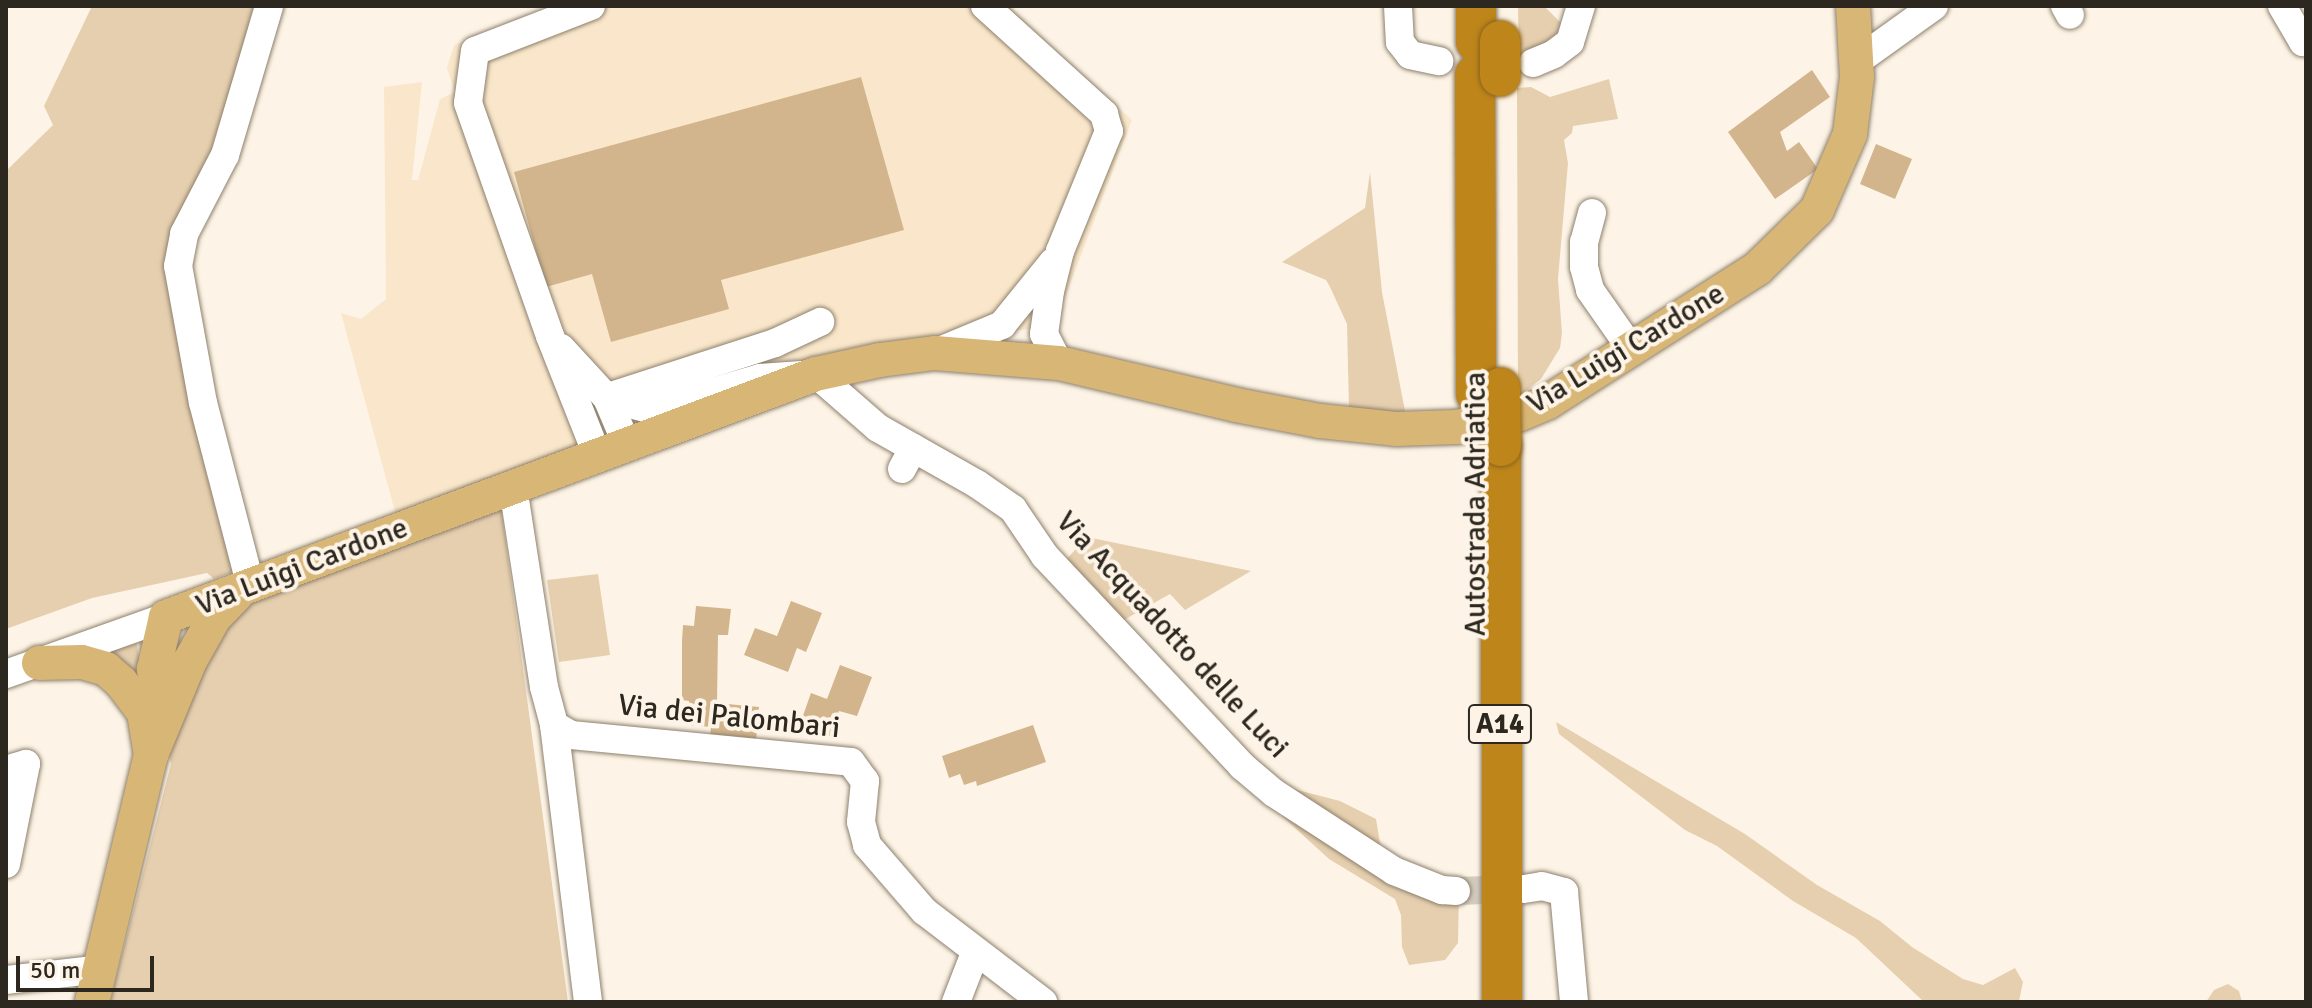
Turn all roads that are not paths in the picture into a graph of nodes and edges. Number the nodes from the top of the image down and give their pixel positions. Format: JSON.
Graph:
{"nodes":[{"id":1,"x":269,"y":6,"type":"edge"},
{"id":2,"x":591,"y":6,"type":"edge"},
{"id":3,"x":985,"y":6,"type":"edge"},
{"id":4,"x":1398,"y":6,"type":"edge"},
{"id":5,"x":1581,"y":6,"type":"edge"},
{"id":6,"x":1853,"y":6,"type":"edge"},
{"id":7,"x":1934,"y":6,"type":"edge"},
{"id":8,"x":2282,"y":6,"type":"edge"},
{"id":9,"x":2306,"y":41,"type":"edge"},
{"id":10,"x":1488,"y":46,"type":"edge"},
{"id":11,"x":1856,"y":62,"type":"junction"},
{"id":12,"x":1592,"y":213,"type":"dead end"},
{"id":13,"x":1043,"y":289,"type":"junction"},
{"id":14,"x":820,"y":322,"type":"dead end"},
{"id":15,"x":550,"y":336,"type":"junction"},
{"id":16,"x":1632,"y":350,"type":"junction"},
{"id":17,"x":935,"y":353,"type":"junction"},
{"id":18,"x":1013,"y":359,"type":"junction"},
{"id":19,"x":1059,"y":363,"type":"junction"},
{"id":20,"x":816,"y":374,"type":"junction"},
{"id":21,"x":607,"y":398,"type":"junction"},
{"id":22,"x":1489,"y":448,"type":"junction"},
{"id":23,"x":612,"y":451,"type":"junction"},
{"id":24,"x":513,"y":487,"type":"junction"},
{"id":25,"x":246,"y":589,"type":"junction"},
{"id":26,"x":166,"y":617,"type":"junction"},
{"id":27,"x":39,"y":663,"type":"junction"},
{"id":28,"x":6,"y":674,"type":"edge"},
{"id":29,"x":183,"y":676,"type":"junction"},
{"id":30,"x":554,"y":725,"type":"junction"},
{"id":31,"x":157,"y":740,"type":"junction"},
{"id":32,"x":6,"y":770,"type":"edge"},
{"id":33,"x":6,"y":864,"type":"edge"},
{"id":34,"x":1524,"y":889,"type":"tunnel mouth"},
{"id":35,"x":1456,"y":891,"type":"tunnel mouth"},
{"id":36,"x":975,"y":953,"type":"junction"},
{"id":37,"x":101,"y":969,"type":"junction"},
{"id":38,"x":6,"y":980,"type":"edge"},
{"id":39,"x":92,"y":1002,"type":"edge"},
{"id":40,"x":588,"y":1002,"type":"edge"},
{"id":41,"x":956,"y":1002,"type":"edge"},
{"id":42,"x":1043,"y":1002,"type":"edge"},
{"id":43,"x":1477,"y":1002,"type":"edge"},
{"id":44,"x":1502,"y":1002,"type":"edge"},
{"id":45,"x":1574,"y":1002,"type":"edge"}],
"edges":[{"from":1,"to":25,"type":"street"},
{"from":2,"to":15,"type":"street"},
{"from":3,"to":13,"type":"street","name":"Via Luigi Cardone"},
{"from":4,"to":10,"type":"street"},
{"from":5,"to":10,"type":"street"},
{"from":6,"to":11,"type":"main road","name":"Via Luigi Cardone"},
{"from":7,"to":11,"type":"street"},
{"from":8,"to":9,"type":"street"},
{"from":10,"to":22,"type":"highway","name":"Autostrada Adriatica","number":"A14"},
{"from":11,"to":16,"type":"main road","name":"Via Luigi Cardone"},
{"from":12,"to":16,"type":"street"},
{"from":13,"to":17,"type":"street","name":"Via Luigi Cardone"},
{"from":13,"to":18,"type":"street","name":"Via Luigi Cardone"},
{"from":13,"to":19,"type":"street","name":"Via Luigi Cardone"},
{"from":14,"to":21,"type":"street"},
{"from":15,"to":21,"type":"street"},
{"from":15,"to":23,"type":"street"},
{"from":16,"to":19,"type":"main road","name":"Via Luigi Cardone"},
{"from":17,"to":18,"type":"main road","name":"Via Luigi Cardone"},
{"from":17,"to":20,"type":"main road","name":"Via Luigi Cardone"},
{"from":18,"to":19,"type":"main road","name":"Via Luigi Cardone"},
{"from":20,"to":21,"type":"street","name":"Via Luigi Cardone"},
{"from":20,"to":23,"type":"main road","name":"Via Luigi Cardone"},
{"from":20,"to":35,"type":"street","name":"Via Acquadotto delle Luci"},
{"from":21,"to":23,"type":"street"},
{"from":22,"to":43,"type":"highway","name":"Autostrada Adriatica","number":"A14"},
{"from":22,"to":44,"type":"highway","name":"Autostrada Adriatica","number":"A14"},
{"from":23,"to":24,"type":"main road","name":"Via Luigi Cardone"},
{"from":24,"to":25,"type":"main road","name":"Via Luigi Cardone"},
{"from":24,"to":30,"type":"street"},
{"from":25,"to":26,"type":"main road","name":"Via Luigi Cardone"},
{"from":25,"to":29,"type":"main road"},
{"from":26,"to":27,"type":"street","name":"Via Luigi Cardone"},
{"from":26,"to":29,"type":"main road"},
{"from":26,"to":31,"type":"main road"},
{"from":27,"to":28,"type":"street","name":"Via Luigi Cardone"},
{"from":27,"to":31,"type":"main road"},
{"from":29,"to":31,"type":"main road"},
{"from":30,"to":36,"type":"street","name":"Via dei Palombari"},
{"from":30,"to":40,"type":"street"},
{"from":31,"to":37,"type":"main road"},
{"from":32,"to":33,"type":"street"},
{"from":34,"to":45,"type":"street"},
{"from":36,"to":41,"type":"street"},
{"from":36,"to":42,"type":"street","name":"Via dei Palombari"},
{"from":37,"to":38,"type":"street"},
{"from":37,"to":39,"type":"main road"}]}
